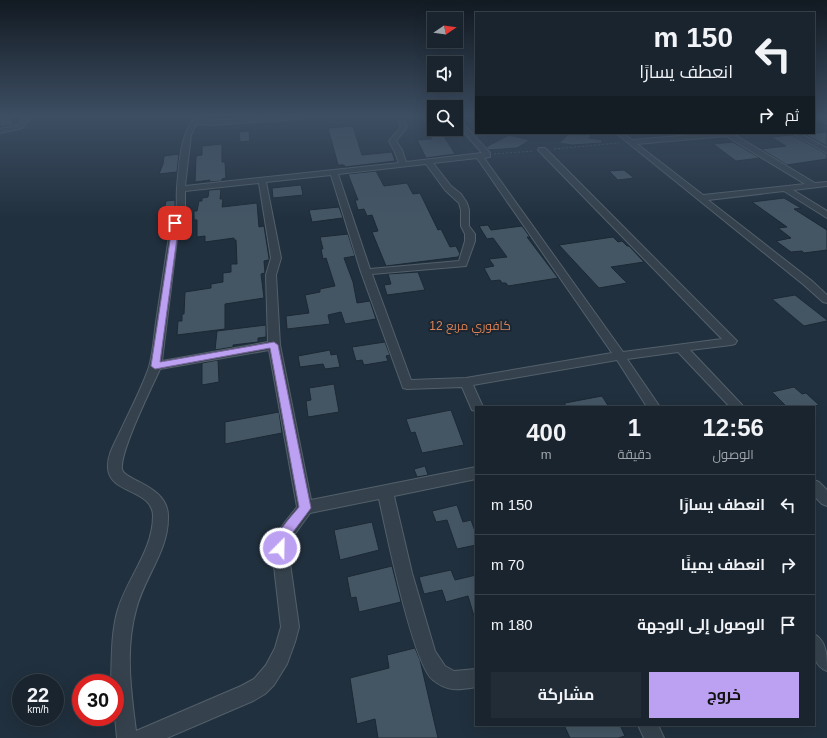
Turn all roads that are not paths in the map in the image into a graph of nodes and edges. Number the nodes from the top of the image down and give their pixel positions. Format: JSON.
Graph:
{"nodes":[{"id":1,"x":186,"y":150,"type":"edge"},
{"id":2,"x":398,"y":150,"type":"edge"},
{"id":3,"x":480,"y":150,"type":"edge"},
{"id":4,"x":542,"y":150,"type":"dead end"},
{"id":5,"x":641,"y":150,"type":"edge"},
{"id":6,"x":755,"y":150,"type":"edge"},
{"id":7,"x":483,"y":155,"type":"junction"},
{"id":8,"x":428,"y":161,"type":"junction"},
{"id":9,"x":403,"y":164,"type":"junction"},
{"id":10,"x":334,"y":172,"type":"junction"},
{"id":11,"x":262,"y":180,"type":"junction"},
{"id":12,"x":827,"y":184,"type":"edge"},
{"id":13,"x":814,"y":186,"type":"junction"},
{"id":14,"x":181,"y":189,"type":"junction"},
{"id":15,"x":786,"y":189,"type":"junction"},
{"id":16,"x":701,"y":198,"type":"junction"},
{"id":17,"x":827,"y":214,"type":"edge"},
{"id":18,"x":366,"y":272,"type":"junction"},
{"id":19,"x":827,"y":300,"type":"edge"},
{"id":20,"x":274,"y":345,"type":"junction"},
{"id":21,"x":681,"y":348,"type":"junction"},
{"id":22,"x":620,"y":356,"type":"junction"},
{"id":23,"x":155,"y":366,"type":"junction"},
{"id":24,"x":466,"y":382,"type":"junction"},
{"id":25,"x":477,"y":406,"type":"edge"},
{"id":26,"x":653,"y":406,"type":"edge"},
{"id":27,"x":737,"y":406,"type":"edge"},
{"id":28,"x":475,"y":473,"type":"edge"},
{"id":29,"x":815,"y":487,"type":"edge"},
{"id":30,"x":385,"y":491,"type":"junction"},
{"id":31,"x":827,"y":500,"type":"edge"},
{"id":32,"x":305,"y":508,"type":"junction"},
{"id":33,"x":815,"y":644,"type":"edge"},
{"id":34,"x":827,"y":662,"type":"edge"},
{"id":35,"x":475,"y":678,"type":"edge"},
{"id":36,"x":648,"y":726,"type":"edge"},
{"id":37,"x":127,"y":738,"type":"edge"},
{"id":38,"x":143,"y":738,"type":"edge"},
{"id":39,"x":654,"y":738,"type":"edge"}],
"edges":[{"from":1,"to":14,"type":"street"},
{"from":2,"to":9,"type":"street"},
{"from":3,"to":7,"type":"street"},
{"from":4,"to":21,"type":"street"},
{"from":5,"to":16,"type":"street"},
{"from":6,"to":13,"type":"street"},
{"from":7,"to":8,"type":"street"},
{"from":7,"to":22,"type":"street"},
{"from":8,"to":9,"type":"street"},
{"from":8,"to":18,"type":"street"},
{"from":9,"to":10,"type":"street"},
{"from":10,"to":11,"type":"street"},
{"from":10,"to":18,"type":"street"},
{"from":11,"to":14,"type":"street"},
{"from":11,"to":20,"type":"street"},
{"from":12,"to":13,"type":"street"},
{"from":13,"to":15,"type":"street"},
{"from":14,"to":23,"type":"street"},
{"from":15,"to":16,"type":"street"},
{"from":15,"to":17,"type":"street"},
{"from":16,"to":19,"type":"street"},
{"from":18,"to":24,"type":"street"},
{"from":20,"to":23,"type":"street"},
{"from":20,"to":32,"type":"street"},
{"from":21,"to":22,"type":"street"},
{"from":21,"to":27,"type":"street"},
{"from":22,"to":24,"type":"street"},
{"from":22,"to":26,"type":"street"},
{"from":23,"to":37,"type":"street"},
{"from":24,"to":25,"type":"street"},
{"from":28,"to":30,"type":"street"},
{"from":29,"to":31,"type":"street"},
{"from":30,"to":32,"type":"street"},
{"from":30,"to":35,"type":"street"},
{"from":32,"to":38,"type":"street"},
{"from":33,"to":34,"type":"street"},
{"from":36,"to":39,"type":"street"}]}
